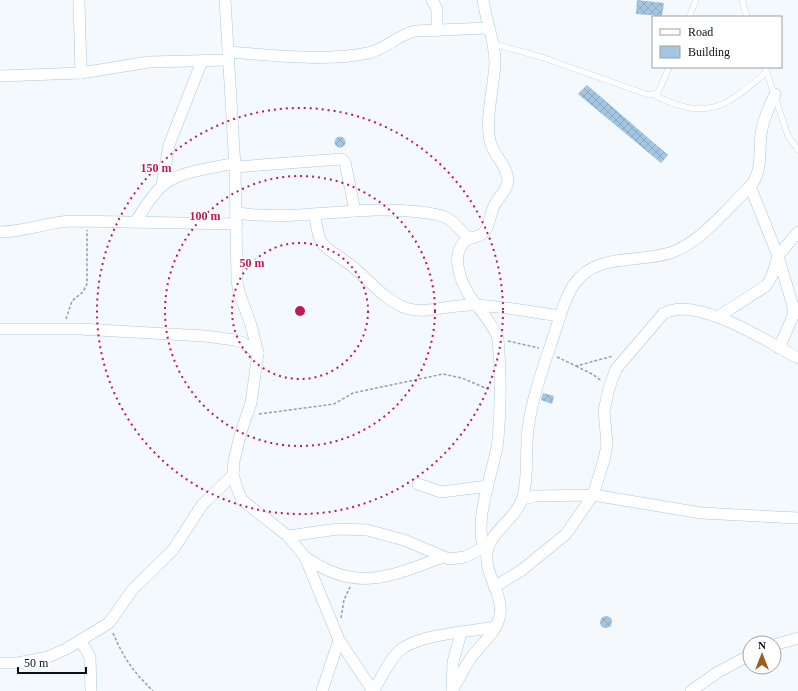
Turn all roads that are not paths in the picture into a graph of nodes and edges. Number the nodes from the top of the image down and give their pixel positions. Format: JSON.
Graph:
{"nodes":[{"id":1,"x":80,"y":0,"type":"edge"},
{"id":2,"x":225,"y":0,"type":"edge"},
{"id":3,"x":432,"y":0,"type":"edge"},
{"id":4,"x":483,"y":0,"type":"edge"},
{"id":5,"x":696,"y":0,"type":"edge"},
{"id":6,"x":742,"y":0,"type":"edge"},
{"id":7,"x":689,"y":16,"type":"edge"},
{"id":8,"x":747,"y":16,"type":"edge"},
{"id":9,"x":489,"y":28,"type":"junction"},
{"id":10,"x":437,"y":31,"type":"junction"},
{"id":11,"x":494,"y":44,"type":"junction"},
{"id":12,"x":228,"y":56,"type":"junction"},
{"id":13,"x":202,"y":61,"type":"junction"},
{"id":14,"x":669,"y":68,"type":"edge"},
{"id":15,"x":766,"y":70,"type":"edge"},
{"id":16,"x":81,"y":72,"type":"junction"},
{"id":17,"x":0,"y":76,"type":"edge"},
{"id":18,"x":775,"y":94,"type":"junction"},
{"id":19,"x":654,"y":95,"type":"junction"},
{"id":20,"x":798,"y":150,"type":"edge"},
{"id":21,"x":235,"y":165,"type":"junction"},
{"id":22,"x":162,"y":186,"type":"junction"},
{"id":23,"x":750,"y":186,"type":"junction"},
{"id":24,"x":355,"y":211,"type":"junction"},
{"id":25,"x":315,"y":215,"type":"junction"},
{"id":26,"x":237,"y":218,"type":"junction"},
{"id":27,"x":136,"y":221,"type":"junction"},
{"id":28,"x":0,"y":232,"type":"edge"},
{"id":29,"x":798,"y":232,"type":"edge"},
{"id":30,"x":469,"y":239,"type":"junction"},
{"id":31,"x":778,"y":256,"type":"junction"},
{"id":32,"x":475,"y":305,"type":"junction"},
{"id":33,"x":560,"y":316,"type":"junction"},
{"id":34,"x":718,"y":316,"type":"junction"},
{"id":35,"x":0,"y":329,"type":"edge"},
{"id":36,"x":779,"y":348,"type":"junction"},
{"id":37,"x":258,"y":353,"type":"junction"},
{"id":38,"x":798,"y":358,"type":"edge"},
{"id":39,"x":233,"y":475,"type":"junction"},
{"id":40,"x":418,"y":484,"type":"dead end"},
{"id":41,"x":488,"y":486,"type":"junction"},
{"id":42,"x":593,"y":496,"type":"junction"},
{"id":43,"x":522,"y":499,"type":"junction"},
{"id":44,"x":798,"y":518,"type":"edge"},
{"id":45,"x":288,"y":536,"type":"junction"},
{"id":46,"x":485,"y":551,"type":"junction"},
{"id":47,"x":305,"y":556,"type":"junction"},
{"id":48,"x":443,"y":557,"type":"junction"},
{"id":49,"x":494,"y":587,"type":"junction"},
{"id":50,"x":495,"y":627,"type":"junction"},
{"id":51,"x":461,"y":633,"type":"junction"},
{"id":52,"x":336,"y":635,"type":"junction"},
{"id":53,"x":798,"y":638,"type":"edge"},
{"id":54,"x":80,"y":640,"type":"junction"},
{"id":55,"x":782,"y":643,"type":"edge"},
{"id":56,"x":742,"y":659,"type":"edge"},
{"id":57,"x":0,"y":664,"type":"edge"},
{"id":58,"x":91,"y":691,"type":"edge"},
{"id":59,"x":322,"y":691,"type":"edge"},
{"id":60,"x":373,"y":691,"type":"edge"},
{"id":61,"x":452,"y":691,"type":"edge"},
{"id":62,"x":690,"y":691,"type":"edge"}],
"edges":[{"from":1,"to":16,"type":"street"},
{"from":2,"to":12,"type":"street"},
{"from":3,"to":10,"type":"street"},
{"from":4,"to":9,"type":"street"},
{"from":5,"to":7,"type":"lane"},
{"from":6,"to":8,"type":"lane"},
{"from":9,"to":10,"type":"street"},
{"from":9,"to":11,"type":"street"},
{"from":10,"to":12,"type":"street"},
{"from":11,"to":19,"type":"lane"},
{"from":11,"to":30,"type":"street"},
{"from":12,"to":13,"type":"street"},
{"from":12,"to":21,"type":"street"},
{"from":13,"to":16,"type":"street"},
{"from":13,"to":22,"type":"street"},
{"from":14,"to":19,"type":"lane"},
{"from":15,"to":18,"type":"lane"},
{"from":15,"to":19,"type":"lane"},
{"from":16,"to":17,"type":"street"},
{"from":18,"to":20,"type":"lane"},
{"from":18,"to":23,"type":"street"},
{"from":21,"to":22,"type":"street"},
{"from":21,"to":24,"type":"street"},
{"from":21,"to":26,"type":"street"},
{"from":22,"to":27,"type":"street"},
{"from":23,"to":31,"type":"street"},
{"from":23,"to":33,"type":"street"},
{"from":24,"to":25,"type":"street"},
{"from":24,"to":30,"type":"street"},
{"from":25,"to":26,"type":"street"},
{"from":25,"to":32,"type":"street"},
{"from":26,"to":27,"type":"street"},
{"from":26,"to":37,"type":"street"},
{"from":27,"to":28,"type":"street"},
{"from":29,"to":31,"type":"street"},
{"from":30,"to":32,"type":"street"},
{"from":31,"to":34,"type":"street"},
{"from":31,"to":36,"type":"street"},
{"from":32,"to":33,"type":"street"},
{"from":32,"to":41,"type":"street"},
{"from":33,"to":43,"type":"street"},
{"from":34,"to":36,"type":"street"},
{"from":34,"to":42,"type":"street"},
{"from":35,"to":37,"type":"street"},
{"from":36,"to":38,"type":"street"},
{"from":37,"to":39,"type":"street"},
{"from":39,"to":45,"type":"street"},
{"from":39,"to":54,"type":"street"},
{"from":40,"to":41,"type":"street"},
{"from":41,"to":46,"type":"street"},
{"from":42,"to":43,"type":"street"},
{"from":42,"to":44,"type":"street"},
{"from":42,"to":49,"type":"street"},
{"from":43,"to":46,"type":"street"},
{"from":45,"to":47,"type":"street"},
{"from":45,"to":48,"type":"street"},
{"from":46,"to":48,"type":"street"},
{"from":46,"to":49,"type":"street"},
{"from":47,"to":48,"type":"street"},
{"from":47,"to":52,"type":"street"},
{"from":49,"to":50,"type":"street"},
{"from":50,"to":51,"type":"street"},
{"from":50,"to":61,"type":"street"},
{"from":51,"to":60,"type":"street"},
{"from":51,"to":61,"type":"street"},
{"from":52,"to":59,"type":"street"},
{"from":52,"to":60,"type":"street"},
{"from":53,"to":55,"type":"street"},
{"from":54,"to":57,"type":"street"},
{"from":54,"to":58,"type":"street"},
{"from":56,"to":62,"type":"street"}]}
